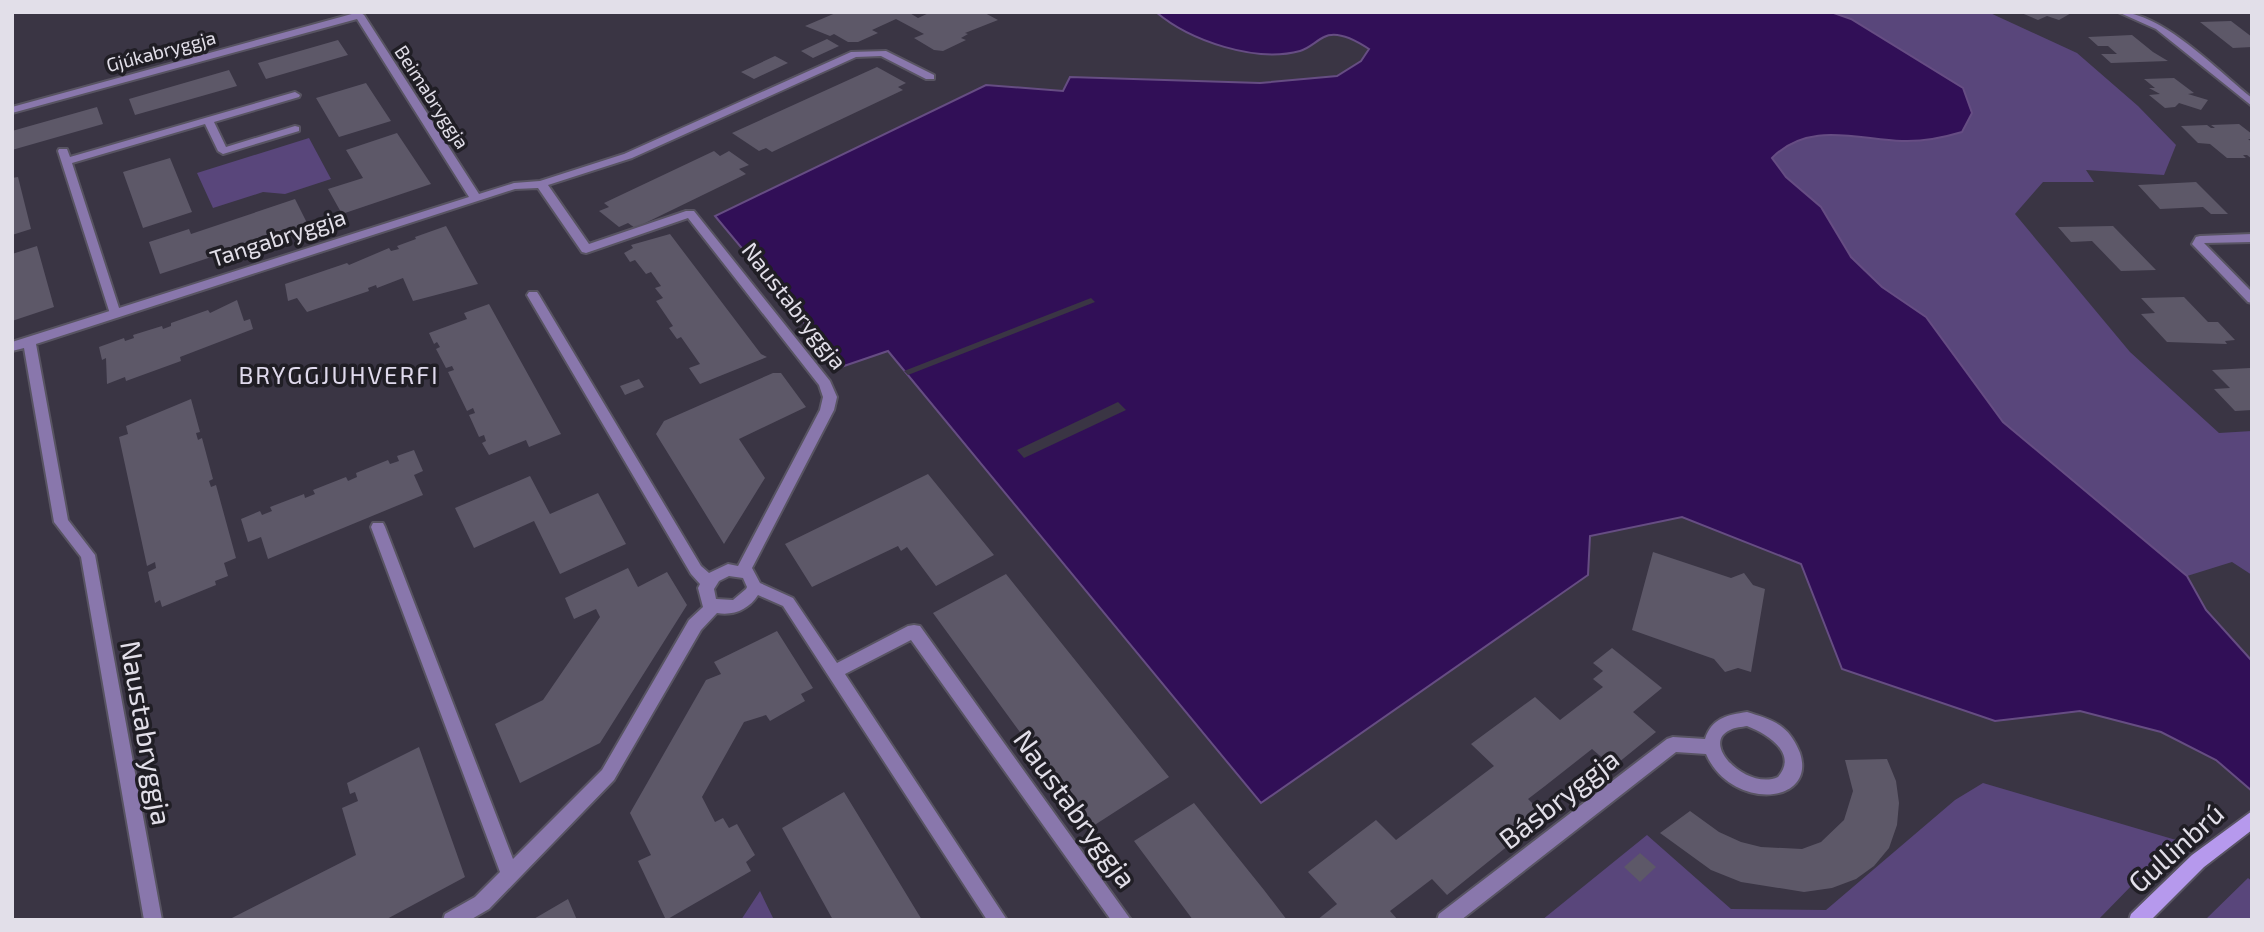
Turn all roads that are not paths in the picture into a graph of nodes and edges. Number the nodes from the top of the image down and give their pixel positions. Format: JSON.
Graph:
{"nodes":[{"id":1,"x":2122,"y":12,"type":"edge"},
{"id":2,"x":359,"y":15,"type":"joint"},
{"id":3,"x":930,"y":77,"type":"dead end"},
{"id":4,"x":295,"y":95,"type":"dead end"},
{"id":5,"x":2252,"y":103,"type":"edge"},
{"id":6,"x":12,"y":110,"type":"edge"},
{"id":7,"x":208,"y":120,"type":"junction"},
{"id":8,"x":295,"y":129,"type":"dead end"},
{"id":9,"x":541,"y":184,"type":"junction"},
{"id":10,"x":476,"y":198,"type":"junction"},
{"id":11,"x":2252,"y":238,"type":"edge"},
{"id":12,"x":534,"y":295,"type":"dead end"},
{"id":13,"x":2252,"y":299,"type":"edge"},
{"id":14,"x":116,"y":314,"type":"junction"},
{"id":15,"x":29,"y":342,"type":"junction"},
{"id":16,"x":12,"y":347,"type":"edge"},
{"id":17,"x":379,"y":527,"type":"dead end"},
{"id":18,"x":743,"y":571,"type":"junction"},
{"id":19,"x":709,"y":583,"type":"junction"},
{"id":20,"x":755,"y":587,"type":"junction"},
{"id":21,"x":714,"y":606,"type":"junction"},
{"id":22,"x":834,"y":672,"type":"junction"},
{"id":23,"x":1711,"y":747,"type":"junction"},
{"id":24,"x":2252,"y":819,"type":"edge"},
{"id":25,"x":510,"y":874,"type":"junction"},
{"id":26,"x":153,"y":920,"type":"edge"},
{"id":27,"x":452,"y":920,"type":"edge"},
{"id":28,"x":998,"y":920,"type":"edge"},
{"id":29,"x":1122,"y":920,"type":"edge"},
{"id":30,"x":1446,"y":920,"type":"edge"},
{"id":31,"x":2138,"y":920,"type":"edge"}],
"edges":[{"from":1,"to":5,"type":"street"},
{"from":2,"to":6,"type":"street","name":"Gjúkabryggja"},
{"from":2,"to":10,"type":"street","name":"Beimabryggja"},
{"from":3,"to":9,"type":"street","name":"Tangabryggja"},
{"from":4,"to":7,"type":"street"},
{"from":7,"to":8,"type":"street"},
{"from":7,"to":14,"type":"street"},
{"from":9,"to":10,"type":"street","name":"Tangabryggja"},
{"from":9,"to":18,"type":"street","name":"Naustabryggja"},
{"from":10,"to":14,"type":"street","name":"Tangabryggja"},
{"from":11,"to":13,"type":"street"},
{"from":12,"to":19,"type":"street"},
{"from":14,"to":15,"type":"street","name":"Tangabryggja"},
{"from":15,"to":16,"type":"street","name":"Tangabryggja"},
{"from":15,"to":26,"type":"street","name":"Naustabryggja"},
{"from":17,"to":25,"type":"street"},
{"from":18,"to":19,"type":"street"},
{"from":18,"to":20,"type":"street"},
{"from":19,"to":21,"type":"street"},
{"from":20,"to":21,"type":"street"},
{"from":20,"to":22,"type":"street"},
{"from":21,"to":25,"type":"street"},
{"from":22,"to":28,"type":"street"},
{"from":22,"to":29,"type":"street","name":"Naustabryggja"},
{"from":23,"to":23,"type":"street"},
{"from":23,"to":30,"type":"street","name":"Básbryggja"},
{"from":24,"to":31,"type":"main road","name":"Gullinbrú"},
{"from":25,"to":27,"type":"street"}]}
